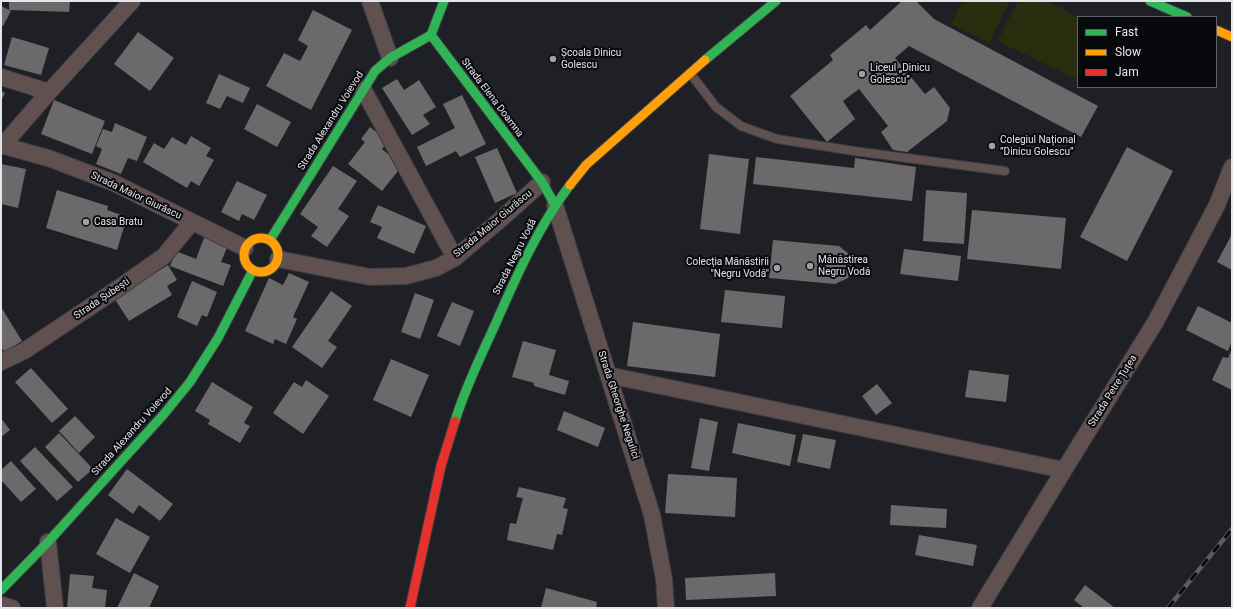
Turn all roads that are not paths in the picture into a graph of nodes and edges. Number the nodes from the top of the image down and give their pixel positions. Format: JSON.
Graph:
{"nodes":[{"id":1,"x":131,"y":1,"type":"edge"},
{"id":2,"x":370,"y":1,"type":"edge"},
{"id":3,"x":444,"y":1,"type":"edge"},
{"id":4,"x":776,"y":1,"type":"edge"},
{"id":5,"x":1150,"y":1,"type":"edge"},
{"id":6,"x":1185,"y":16,"type":"edge"},
{"id":7,"x":1217,"y":30,"type":"edge"},
{"id":8,"x":431,"y":35,"type":"junction"},
{"id":9,"x":1232,"y":37,"type":"edge"},
{"id":10,"x":390,"y":58,"type":"junction"},
{"id":11,"x":689,"y":73,"type":"junction"},
{"id":12,"x":1,"y":77,"type":"edge"},
{"id":13,"x":363,"y":89,"type":"junction"},
{"id":14,"x":49,"y":92,"type":"junction"},
{"id":15,"x":2,"y":145,"type":"edge"},
{"id":16,"x":1232,"y":167,"type":"edge"},
{"id":17,"x":1005,"y":171,"type":"dead end"},
{"id":18,"x":542,"y":182,"type":"junction"},
{"id":19,"x":555,"y":205,"type":"junction"},
{"id":20,"x":192,"y":222,"type":"junction"},
{"id":21,"x":270,"y":240,"type":"junction"},
{"id":22,"x":245,"y":248,"type":"junction"},
{"id":23,"x":455,"y":258,"type":"junction"},
{"id":24,"x":278,"y":259,"type":"junction"},
{"id":25,"x":253,"y":270,"type":"junction"},
{"id":26,"x":1,"y":362,"type":"edge"},
{"id":27,"x":608,"y":375,"type":"junction"},
{"id":28,"x":1064,"y":470,"type":"junction"},
{"id":29,"x":48,"y":542,"type":"junction"},
{"id":30,"x":1,"y":590,"type":"edge"},
{"id":31,"x":1,"y":605,"type":"edge"},
{"id":32,"x":12,"y":608,"type":"edge"},
{"id":33,"x":55,"y":608,"type":"edge"},
{"id":34,"x":410,"y":608,"type":"edge"},
{"id":35,"x":666,"y":608,"type":"edge"},
{"id":36,"x":980,"y":608,"type":"edge"}],
"edges":[{"from":1,"to":14,"type":"street"},
{"from":2,"to":10,"type":"street"},
{"from":3,"to":8,"type":"main road"},
{"from":4,"to":11,"type":"main road","name":"Strada Negru Vodă"},
{"from":5,"to":6,"type":"main road"},
{"from":7,"to":9,"type":"main road"},
{"from":8,"to":10,"type":"main road","name":"Strada Alexandru Voievod"},
{"from":8,"to":18,"type":"main road","name":"Strada Elena Doamna"},
{"from":10,"to":13,"type":"main road","name":"Strada Alexandru Voievod"},
{"from":11,"to":17,"type":"lane"},
{"from":11,"to":19,"type":"main road","name":"Strada Negru Vodă"},
{"from":12,"to":14,"type":"street"},
{"from":13,"to":21,"type":"main road","name":"Strada Alexandru Voievod"},
{"from":13,"to":23,"type":"street"},
{"from":14,"to":15,"type":"street"},
{"from":15,"to":20,"type":"street","name":"Strada Maior Giurăscu"},
{"from":16,"to":28,"type":"street","name":"Strada Petre Țuțea"},
{"from":18,"to":19,"type":"main road","name":"Strada Elena Doamna"},
{"from":18,"to":23,"type":"street","name":"Strada Maior Giurăscu"},
{"from":19,"to":27,"type":"street","name":"Strada Gheorghe Negulici"},
{"from":19,"to":34,"type":"main road","name":"Strada Negru Vodă"},
{"from":20,"to":22,"type":"street","name":"Strada Maior Giurăscu"},
{"from":20,"to":26,"type":"street","name":"Strada Șubești"},
{"from":21,"to":22,"type":"main road"},
{"from":21,"to":24,"type":"main road"},
{"from":22,"to":25,"type":"main road"},
{"from":23,"to":24,"type":"street","name":"Strada Maior Giurăscu"},
{"from":24,"to":25,"type":"main road"},
{"from":25,"to":29,"type":"main road","name":"Strada Alexandru Voievod"},
{"from":27,"to":28,"type":"street"},
{"from":27,"to":35,"type":"street","name":"Strada Gheorghe Negulici"},
{"from":28,"to":36,"type":"street","name":"Strada Petre Țuțea"},
{"from":29,"to":30,"type":"main road","name":"Strada Alexandru Voievod"},
{"from":29,"to":33,"type":"street"},
{"from":31,"to":32,"type":"street"}]}
